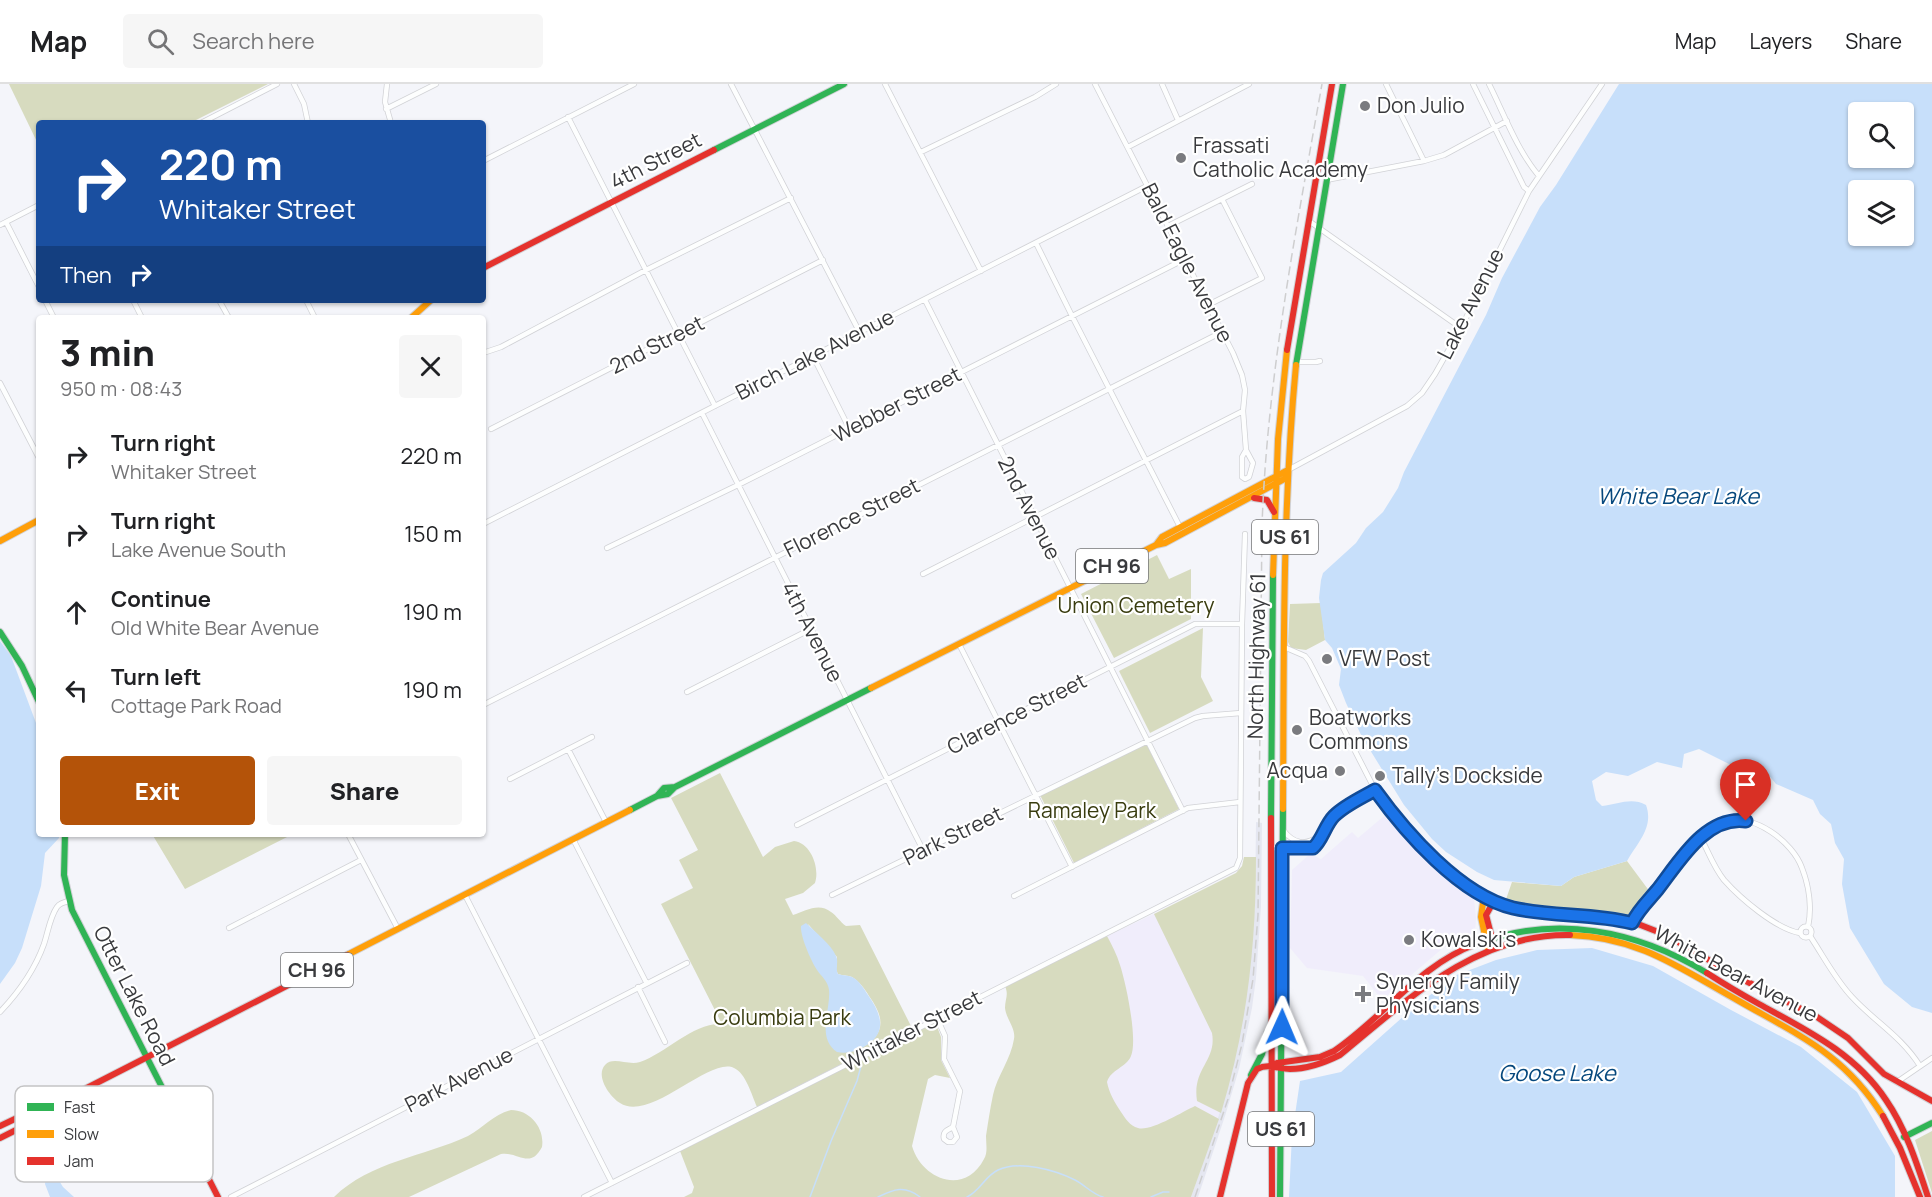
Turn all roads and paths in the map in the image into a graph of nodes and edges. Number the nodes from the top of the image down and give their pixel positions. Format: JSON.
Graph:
{"nodes":[{"id":1,"x":278,"y":84,"type":"edge"},
{"id":2,"x":294,"y":84,"type":"edge"},
{"id":3,"x":387,"y":84,"type":"edge"},
{"id":4,"x":436,"y":84,"type":"edge"},
{"id":5,"x":634,"y":84,"type":"edge"},
{"id":6,"x":731,"y":84,"type":"edge"},
{"id":7,"x":844,"y":84,"type":"edge"},
{"id":8,"x":885,"y":84,"type":"edge"},
{"id":9,"x":1056,"y":84,"type":"edge"},
{"id":10,"x":1095,"y":84,"type":"edge"},
{"id":11,"x":1162,"y":84,"type":"edge"},
{"id":12,"x":1249,"y":84,"type":"edge"},
{"id":13,"x":1332,"y":84,"type":"edge"},
{"id":14,"x":1343,"y":84,"type":"edge"},
{"id":15,"x":1386,"y":84,"type":"edge"},
{"id":16,"x":1473,"y":84,"type":"edge"},
{"id":17,"x":1489,"y":84,"type":"edge"},
{"id":18,"x":1602,"y":84,"type":"edge"},
{"id":19,"x":386,"y":109,"type":"junction"},
{"id":20,"x":213,"y":117,"type":"junction"},
{"id":21,"x":568,"y":117,"type":"junction"},
{"id":22,"x":207,"y":120,"type":"edge"},
{"id":23,"x":215,"y":120,"type":"edge"},
{"id":24,"x":307,"y":120,"type":"edge"},
{"id":25,"x":390,"y":120,"type":"edge"},
{"id":26,"x":1179,"y":120,"type":"junction"},
{"id":27,"x":1507,"y":121,"type":"junction"},
{"id":28,"x":1494,"y":128,"type":"junction"},
{"id":29,"x":754,"y":129,"type":"junction"},
{"id":30,"x":1128,"y":147,"type":"junction"},
{"id":31,"x":921,"y":152,"type":"junction"},
{"id":32,"x":486,"y":159,"type":"edge"},
{"id":33,"x":1424,"y":161,"type":"junction"},
{"id":34,"x":1539,"y":176,"type":"junction"},
{"id":35,"x":1326,"y":180,"type":"junction"},
{"id":36,"x":1252,"y":184,"type":"dead end"},
{"id":37,"x":1148,"y":186,"type":"junction"},
{"id":38,"x":1529,"y":191,"type":"junction"},
{"id":39,"x":791,"y":198,"type":"junction"},
{"id":40,"x":1222,"y":199,"type":"junction"},
{"id":41,"x":612,"y":203,"type":"junction"},
{"id":42,"x":36,"y":207,"type":"edge"},
{"id":43,"x":1309,"y":221,"type":"junction"},
{"id":44,"x":6,"y":222,"type":"junction"},
{"id":45,"x":0,"y":225,"type":"edge"},
{"id":46,"x":1168,"y":226,"type":"junction"},
{"id":47,"x":1319,"y":228,"type":"junction"},
{"id":48,"x":1036,"y":243,"type":"junction"},
{"id":49,"x":1185,"y":259,"type":"junction"},
{"id":50,"x":823,"y":260,"type":"junction"},
{"id":51,"x":486,"y":266,"type":"edge"},
{"id":52,"x":646,"y":270,"type":"junction"},
{"id":53,"x":981,"y":271,"type":"junction"},
{"id":54,"x":36,"y":281,"type":"edge"},
{"id":55,"x":925,"y":300,"type":"junction"},
{"id":56,"x":428,"y":303,"type":"edge"},
{"id":57,"x":1208,"y":305,"type":"junction"},
{"id":58,"x":414,"y":315,"type":"edge"},
{"id":59,"x":1072,"y":316,"type":"junction"},
{"id":60,"x":1461,"y":327,"type":"junction"},
{"id":61,"x":1222,"y":332,"type":"junction"},
{"id":62,"x":860,"y":333,"type":"junction"},
{"id":63,"x":678,"y":334,"type":"junction"},
{"id":64,"x":486,"y":352,"type":"edge"},
{"id":65,"x":813,"y":356,"type":"junction"},
{"id":66,"x":1320,"y":361,"type":"dead end"},
{"id":67,"x":1296,"y":362,"type":"junction"},
{"id":68,"x":961,"y":373,"type":"junction"},
{"id":69,"x":0,"y":383,"type":"edge"},
{"id":70,"x":1109,"y":389,"type":"junction"},
{"id":71,"x":715,"y":406,"type":"junction"},
{"id":72,"x":1243,"y":411,"type":"junction"},
{"id":73,"x":702,"y":413,"type":"junction"},
{"id":74,"x":849,"y":428,"type":"junction"},
{"id":75,"x":491,"y":429,"type":"dead end"},
{"id":76,"x":998,"y":445,"type":"junction"},
{"id":77,"x":1246,"y":450,"type":"junction"},
{"id":78,"x":36,"y":452,"type":"edge"},
{"id":79,"x":1146,"y":461,"type":"junction"},
{"id":80,"x":1288,"y":473,"type":"junction"},
{"id":81,"x":1277,"y":476,"type":"junction"},
{"id":82,"x":1277,"y":484,"type":"junction"},
{"id":83,"x":738,"y":485,"type":"junction"},
{"id":84,"x":1250,"y":499,"type":"junction"},
{"id":85,"x":1034,"y":518,"type":"junction"},
{"id":86,"x":1275,"y":518,"type":"junction"},
{"id":87,"x":36,"y":522,"type":"edge"},
{"id":88,"x":486,"y":522,"type":"edge"},
{"id":89,"x":1180,"y":527,"type":"junction"},
{"id":90,"x":1245,"y":534,"type":"dead end"},
{"id":91,"x":0,"y":541,"type":"edge"},
{"id":92,"x":1156,"y":544,"type":"junction"},
{"id":93,"x":608,"y":548,"type":"dead end"},
{"id":94,"x":775,"y":557,"type":"junction"},
{"id":95,"x":923,"y":574,"type":"dead end"},
{"id":96,"x":1069,"y":588,"type":"junction"},
{"id":97,"x":1242,"y":624,"type":"junction"},
{"id":98,"x":811,"y":629,"type":"junction"},
{"id":99,"x":0,"y":632,"type":"edge"},
{"id":100,"x":959,"y":644,"type":"junction"},
{"id":101,"x":1284,"y":647,"type":"junction"},
{"id":102,"x":1109,"y":668,"type":"junction"},
{"id":103,"x":687,"y":692,"type":"dead end"},
{"id":104,"x":36,"y":696,"type":"edge"},
{"id":105,"x":847,"y":700,"type":"junction"},
{"id":106,"x":486,"y":703,"type":"edge"},
{"id":107,"x":1241,"y":713,"type":"junction"},
{"id":108,"x":999,"y":723,"type":"junction"},
{"id":109,"x":592,"y":737,"type":"dead end"},
{"id":110,"x":1147,"y":741,"type":"junction"},
{"id":111,"x":568,"y":749,"type":"junction"},
{"id":112,"x":510,"y":779,"type":"dead end"},
{"id":113,"x":887,"y":780,"type":"junction"},
{"id":114,"x":1375,"y":790,"type":"junction"},
{"id":115,"x":1035,"y":795,"type":"junction"},
{"id":116,"x":1240,"y":802,"type":"junction"},
{"id":117,"x":1183,"y":811,"type":"junction"},
{"id":118,"x":606,"y":822,"type":"junction"},
{"id":119,"x":796,"y":825,"type":"dead end"},
{"id":120,"x":1282,"y":830,"type":"junction"},
{"id":121,"x":1321,"y":835,"type":"junction"},
{"id":122,"x":66,"y":837,"type":"edge"},
{"id":123,"x":350,"y":837,"type":"edge"},
{"id":124,"x":1701,"y":838,"type":"junction"},
{"id":125,"x":573,"y":839,"type":"junction"},
{"id":126,"x":1272,"y":848,"type":"junction"},
{"id":127,"x":1282,"y":848,"type":"junction"},
{"id":128,"x":923,"y":850,"type":"junction"},
{"id":129,"x":361,"y":860,"type":"junction"},
{"id":130,"x":1072,"y":867,"type":"junction"},
{"id":131,"x":465,"y":895,"type":"junction"},
{"id":132,"x":832,"y":895,"type":"dead end"},
{"id":133,"x":1014,"y":896,"type":"dead end"},
{"id":134,"x":1484,"y":896,"type":"junction"},
{"id":135,"x":69,"y":901,"type":"junction"},
{"id":136,"x":1494,"y":901,"type":"junction"},
{"id":137,"x":1632,"y":923,"type":"junction"},
{"id":138,"x":1808,"y":927,"type":"junction"},
{"id":139,"x":229,"y":928,"type":"dead end"},
{"id":140,"x":398,"y":929,"type":"junction"},
{"id":141,"x":1800,"y":933,"type":"junction"},
{"id":142,"x":1810,"y":936,"type":"junction"},
{"id":143,"x":1489,"y":939,"type":"junction"},
{"id":144,"x":1492,"y":949,"type":"junction"},
{"id":145,"x":687,"y":963,"type":"dead end"},
{"id":146,"x":646,"y":982,"type":"junction"},
{"id":147,"x":638,"y":987,"type":"junction"},
{"id":148,"x":0,"y":1012,"type":"edge"},
{"id":149,"x":937,"y":1018,"type":"junction"},
{"id":150,"x":1270,"y":1022,"type":"junction"},
{"id":151,"x":538,"y":1038,"type":"junction"},
{"id":152,"x":664,"y":1042,"type":"dead end"},
{"id":153,"x":147,"y":1058,"type":"junction"},
{"id":154,"x":1932,"y":1058,"type":"edge"},
{"id":155,"x":1281,"y":1065,"type":"junction"},
{"id":156,"x":1271,"y":1066,"type":"junction"},
{"id":157,"x":1920,"y":1066,"type":"junction"},
{"id":158,"x":1251,"y":1075,"type":"junction"},
{"id":159,"x":1897,"y":1082,"type":"junction"},
{"id":160,"x":91,"y":1086,"type":"edge"},
{"id":161,"x":162,"y":1086,"type":"edge"},
{"id":162,"x":1932,"y":1101,"type":"edge"},
{"id":163,"x":15,"y":1118,"type":"edge"},
{"id":164,"x":1932,"y":1123,"type":"edge"},
{"id":165,"x":0,"y":1126,"type":"edge"},
{"id":166,"x":954,"y":1127,"type":"dead end"},
{"id":167,"x":15,"y":1130,"type":"edge"},
{"id":168,"x":1907,"y":1136,"type":"junction"},
{"id":169,"x":0,"y":1138,"type":"edge"},
{"id":170,"x":1898,"y":1140,"type":"junction"},
{"id":171,"x":210,"y":1182,"type":"edge"},
{"id":172,"x":612,"y":1183,"type":"junction"},
{"id":173,"x":218,"y":1197,"type":"edge"},
{"id":174,"x":231,"y":1197,"type":"edge"},
{"id":175,"x":584,"y":1197,"type":"edge"},
{"id":176,"x":1220,"y":1197,"type":"edge"},
{"id":177,"x":1272,"y":1197,"type":"edge"},
{"id":178,"x":1280,"y":1197,"type":"edge"},
{"id":179,"x":1920,"y":1197,"type":"edge"},
{"id":180,"x":1928,"y":1197,"type":"edge"}],
"edges":[{"from":1,"to":20,"type":"street"},
{"from":2,"to":24,"type":"street"},
{"from":3,"to":19,"type":"street"},
{"from":4,"to":19,"type":"street"},
{"from":5,"to":21,"type":"street"},
{"from":6,"to":29,"type":"street"},
{"from":7,"to":29,"type":"main road","name":"4th Street"},
{"from":8,"to":31,"type":"street"},
{"from":9,"to":31,"type":"street"},
{"from":10,"to":30,"type":"street","name":"Bald Eagle Avenue"},
{"from":11,"to":26,"type":"street"},
{"from":12,"to":26,"type":"street"},
{"from":13,"to":43,"type":"main road","name":"North Highway 61","number":"US 61"},
{"from":14,"to":35,"type":"main road","name":"North Highway 61","number":"US 61"},
{"from":15,"to":33,"type":"street"},
{"from":16,"to":28,"type":"street"},
{"from":17,"to":27,"type":"street"},
{"from":18,"to":34,"type":"street","name":"Lake Avenue"},
{"from":19,"to":25,"type":"street"},
{"from":20,"to":22,"type":"street"},
{"from":20,"to":23,"type":"street"},
{"from":21,"to":32,"type":"street"},
{"from":21,"to":41,"type":"street"},
{"from":26,"to":30,"type":"street"},
{"from":27,"to":28,"type":"street"},
{"from":27,"to":34,"type":"street"},
{"from":28,"to":33,"type":"street"},
{"from":28,"to":38,"type":"street"},
{"from":29,"to":39,"type":"street"},
{"from":29,"to":41,"type":"main road","name":"4th Street"},
{"from":30,"to":37,"type":"street","name":"Bald Eagle Avenue"},
{"from":31,"to":53,"type":"street"},
{"from":33,"to":35,"type":"street"},
{"from":34,"to":38,"type":"street","name":"Lake Avenue"},
{"from":35,"to":47,"type":"main road","name":"North Highway 61","number":"US 61"},
{"from":36,"to":40,"type":"street"},
{"from":37,"to":46,"type":"street","name":"Bald Eagle Avenue"},
{"from":37,"to":48,"type":"street","name":"Birch Lake Avenue"},
{"from":38,"to":60,"type":"street","name":"Lake Avenue"},
{"from":39,"to":50,"type":"street"},
{"from":39,"to":52,"type":"street"},
{"from":40,"to":46,"type":"street"},
{"from":40,"to":57,"type":"street"},
{"from":41,"to":51,"type":"main road","name":"4th Street"},
{"from":41,"to":52,"type":"street"},
{"from":42,"to":44,"type":"street"},
{"from":43,"to":47,"type":"street"},
{"from":43,"to":81,"type":"main road","name":"North Highway 61","number":"US 61"},
{"from":44,"to":45,"type":"street"},
{"from":44,"to":54,"type":"street"},
{"from":46,"to":49,"type":"street","name":"Bald Eagle Avenue"},
{"from":47,"to":60,"type":"street"},
{"from":47,"to":67,"type":"main road","name":"North Highway 61","number":"US 61"},
{"from":48,"to":53,"type":"street","name":"Birch Lake Avenue"},
{"from":48,"to":59,"type":"street"},
{"from":49,"to":57,"type":"street","name":"Bald Eagle Avenue"},
{"from":49,"to":59,"type":"street","name":"Webber Street"},
{"from":50,"to":62,"type":"street"},
{"from":50,"to":63,"type":"street","name":"2nd Street"},
{"from":52,"to":63,"type":"street"},
{"from":52,"to":64,"type":"street"},
{"from":53,"to":55,"type":"street","name":"Birch Lake Avenue"},
{"from":55,"to":62,"type":"street","name":"Birch Lake Avenue"},
{"from":55,"to":68,"type":"street","name":"2nd Avenue"},
{"from":56,"to":58,"type":"main road"},
{"from":57,"to":61,"type":"street","name":"Bald Eagle Avenue"},
{"from":59,"to":68,"type":"street","name":"Webber Street"},
{"from":59,"to":70,"type":"street"},
{"from":60,"to":80,"type":"street","name":"Lake Avenue"},
{"from":61,"to":70,"type":"street","name":"Florence Street"},
{"from":61,"to":72,"type":"street","name":"Bald Eagle Avenue"},
{"from":62,"to":65,"type":"street","name":"Birch Lake Avenue"},
{"from":63,"to":71,"type":"street"},
{"from":63,"to":75,"type":"street","name":"2nd Street"},
{"from":65,"to":71,"type":"street","name":"Birch Lake Avenue"},
{"from":65,"to":74,"type":"street"},
{"from":66,"to":67,"type":"street"},
{"from":67,"to":80,"type":"main road","name":"North Highway 61","number":"US 61"},
{"from":68,"to":74,"type":"street","name":"Webber Street"},
{"from":68,"to":76,"type":"street","name":"2nd Avenue"},
{"from":69,"to":78,"type":"street"},
{"from":70,"to":76,"type":"street","name":"Florence Street"},
{"from":70,"to":79,"type":"street"},
{"from":71,"to":73,"type":"street","name":"Birch Lake Avenue"},
{"from":72,"to":77,"type":"street","name":"Bald Eagle Avenue"},
{"from":72,"to":79,"type":"street"},
{"from":73,"to":83,"type":"street","name":"4th Avenue"},
{"from":73,"to":88,"type":"street","name":"Birch Lake Avenue"},
{"from":74,"to":83,"type":"street","name":"Webber Street"},
{"from":76,"to":85,"type":"street","name":"2nd Avenue"},
{"from":76,"to":94,"type":"street","name":"Florence Street"},
{"from":77,"to":77,"type":"street","name":"Bald Eagle Avenue"},
{"from":79,"to":85,"type":"street"},
{"from":79,"to":89,"type":"street"},
{"from":80,"to":81,"type":"main road","number":"CH 96"},
{"from":80,"to":82,"type":"main road"},
{"from":80,"to":101,"type":"main road","name":"North Highway 61","number":"US 61"},
{"from":81,"to":82,"type":"main road","name":"North Highway 61","number":"US 61"},
{"from":81,"to":89,"type":"main road","number":"CH 96"},
{"from":82,"to":84,"type":"main road"},
{"from":82,"to":86,"type":"main road","name":"North Highway 61","number":"US 61"},
{"from":83,"to":93,"type":"street","name":"Webber Street"},
{"from":83,"to":94,"type":"street","name":"4th Avenue"},
{"from":84,"to":86,"type":"main road"},
{"from":84,"to":92,"type":"main road","number":"CH 96"},
{"from":85,"to":95,"type":"street"},
{"from":85,"to":96,"type":"street","name":"2nd Avenue"},
{"from":86,"to":126,"type":"main road","name":"North Highway 61","number":"US 61"},
{"from":87,"to":91,"type":"main road"},
{"from":89,"to":92,"type":"main road","number":"CH 96"},
{"from":90,"to":97,"type":"street"},
{"from":92,"to":96,"type":"main road","number":"CH 96"},
{"from":94,"to":98,"type":"street","name":"4th Avenue"},
{"from":94,"to":106,"type":"street","name":"Florence Street"},
{"from":96,"to":100,"type":"main road","number":"CH 96"},
{"from":96,"to":102,"type":"street","name":"2nd Avenue"},
{"from":97,"to":102,"type":"street","name":"Clarence Street"},
{"from":97,"to":107,"type":"street"},
{"from":98,"to":103,"type":"street"},
{"from":98,"to":105,"type":"street","name":"4th Avenue"},
{"from":99,"to":104,"type":"main road"},
{"from":100,"to":105,"type":"main road","number":"CH 96"},
{"from":100,"to":108,"type":"street"},
{"from":101,"to":114,"type":"street"},
{"from":101,"to":120,"type":"main road","name":"North Highway 61","number":"US 61"},
{"from":102,"to":108,"type":"street","name":"Clarence Street"},
{"from":102,"to":110,"type":"street","name":"2nd Avenue"},
{"from":105,"to":113,"type":"street","name":"4th Avenue"},
{"from":105,"to":118,"type":"main road","number":"CH 96"},
{"from":107,"to":110,"type":"street","name":"Park Street"},
{"from":107,"to":116,"type":"street"},
{"from":108,"to":113,"type":"street","name":"Clarence Street"},
{"from":108,"to":115,"type":"street"},
{"from":109,"to":111,"type":"street"},
{"from":110,"to":115,"type":"street","name":"Park Street"},
{"from":110,"to":117,"type":"street","name":"2nd Avenue"},
{"from":111,"to":112,"type":"street"},
{"from":111,"to":118,"type":"street"},
{"from":113,"to":119,"type":"street","name":"Clarence Street"},
{"from":113,"to":128,"type":"street","name":"4th Avenue"},
{"from":114,"to":121,"type":"street"},
{"from":114,"to":134,"type":"main road"},
{"from":115,"to":128,"type":"street","name":"Park Street"},
{"from":115,"to":130,"type":"street"},
{"from":116,"to":117,"type":"street"},
{"from":116,"to":149,"type":"street","name":"Whitaker Street"},
{"from":117,"to":130,"type":"street"},
{"from":118,"to":125,"type":"main road","number":"CH 96"},
{"from":120,"to":121,"type":"street"},
{"from":120,"to":127,"type":"main road","name":"North Highway 61","number":"US 61"},
{"from":121,"to":127,"type":"street"},
{"from":122,"to":135,"type":"main road","name":"Otter Lake Road"},
{"from":123,"to":129,"type":"street"},
{"from":124,"to":137,"type":"street"},
{"from":124,"to":138,"type":"street"},
{"from":124,"to":141,"type":"street"},
{"from":125,"to":131,"type":"main road","number":"CH 96"},
{"from":125,"to":146,"type":"street"},
{"from":126,"to":127,"type":"street"},
{"from":126,"to":150,"type":"main road","name":"North Highway 61","number":"US 61"},
{"from":127,"to":155,"type":"main road","name":"North Highway 61","number":"US 61"},
{"from":128,"to":132,"type":"street","name":"Park Street"},
{"from":129,"to":139,"type":"street"},
{"from":129,"to":140,"type":"street"},
{"from":130,"to":133,"type":"street"},
{"from":131,"to":140,"type":"main road","number":"CH 96"},
{"from":131,"to":151,"type":"street"},
{"from":134,"to":136,"type":"main road"},
{"from":134,"to":143,"type":"main road"},
{"from":135,"to":148,"type":"street"},
{"from":135,"to":153,"type":"main road","name":"Otter Lake Road"},
{"from":136,"to":137,"type":"main road"},
{"from":136,"to":143,"type":"main road"},
{"from":137,"to":159,"type":"main road"},
{"from":138,"to":141,"type":"street"},
{"from":138,"to":142,"type":"street"},
{"from":140,"to":153,"type":"main road","number":"CH 96"},
{"from":141,"to":142,"type":"street"},
{"from":142,"to":157,"type":"street"},
{"from":143,"to":144,"type":"main road"},
{"from":143,"to":155,"type":"main road","name":"White Bear Avenue"},
{"from":143,"to":168,"type":"main road","name":"White Bear Avenue"},
{"from":144,"to":155,"type":"main road","name":"White Bear Avenue"},
{"from":144,"to":170,"type":"main road","name":"White Bear Avenue"},
{"from":145,"to":146,"type":"street","name":"Park Avenue"},
{"from":146,"to":147,"type":"street","name":"Park Avenue"},
{"from":147,"to":151,"type":"street","name":"Park Avenue"},
{"from":147,"to":152,"type":"street"},
{"from":149,"to":166,"type":"street"},
{"from":149,"to":172,"type":"street","name":"Whitaker Street"},
{"from":150,"to":156,"type":"main road","name":"North Highway 61","number":"US 61"},
{"from":150,"to":158,"type":"main road"},
{"from":151,"to":172,"type":"street"},
{"from":151,"to":174,"type":"street","name":"Park Avenue"},
{"from":153,"to":160,"type":"main road","number":"CH 96"},
{"from":153,"to":161,"type":"main road","name":"Otter Lake Road"},
{"from":154,"to":157,"type":"street"},
{"from":155,"to":156,"type":"main road","name":"White Bear Avenue"},
{"from":155,"to":178,"type":"main road","number":"US 61"},
{"from":156,"to":158,"type":"main road"},
{"from":156,"to":177,"type":"main road","name":"North Highway 61","number":"US 61"},
{"from":157,"to":159,"type":"street"},
{"from":158,"to":176,"type":"main road"},
{"from":159,"to":162,"type":"main road"},
{"from":163,"to":165,"type":"main road","number":"CH 96"},
{"from":164,"to":168,"type":"main road"},
{"from":167,"to":169,"type":"main road","number":"CH 96"},
{"from":168,"to":170,"type":"main road"},
{"from":168,"to":180,"type":"main road","name":"White Bear Avenue"},
{"from":170,"to":179,"type":"main road","name":"White Bear Avenue"},
{"from":171,"to":173,"type":"main road","name":"Otter Lake Road"},
{"from":172,"to":175,"type":"street","name":"Whitaker Street"}]}
